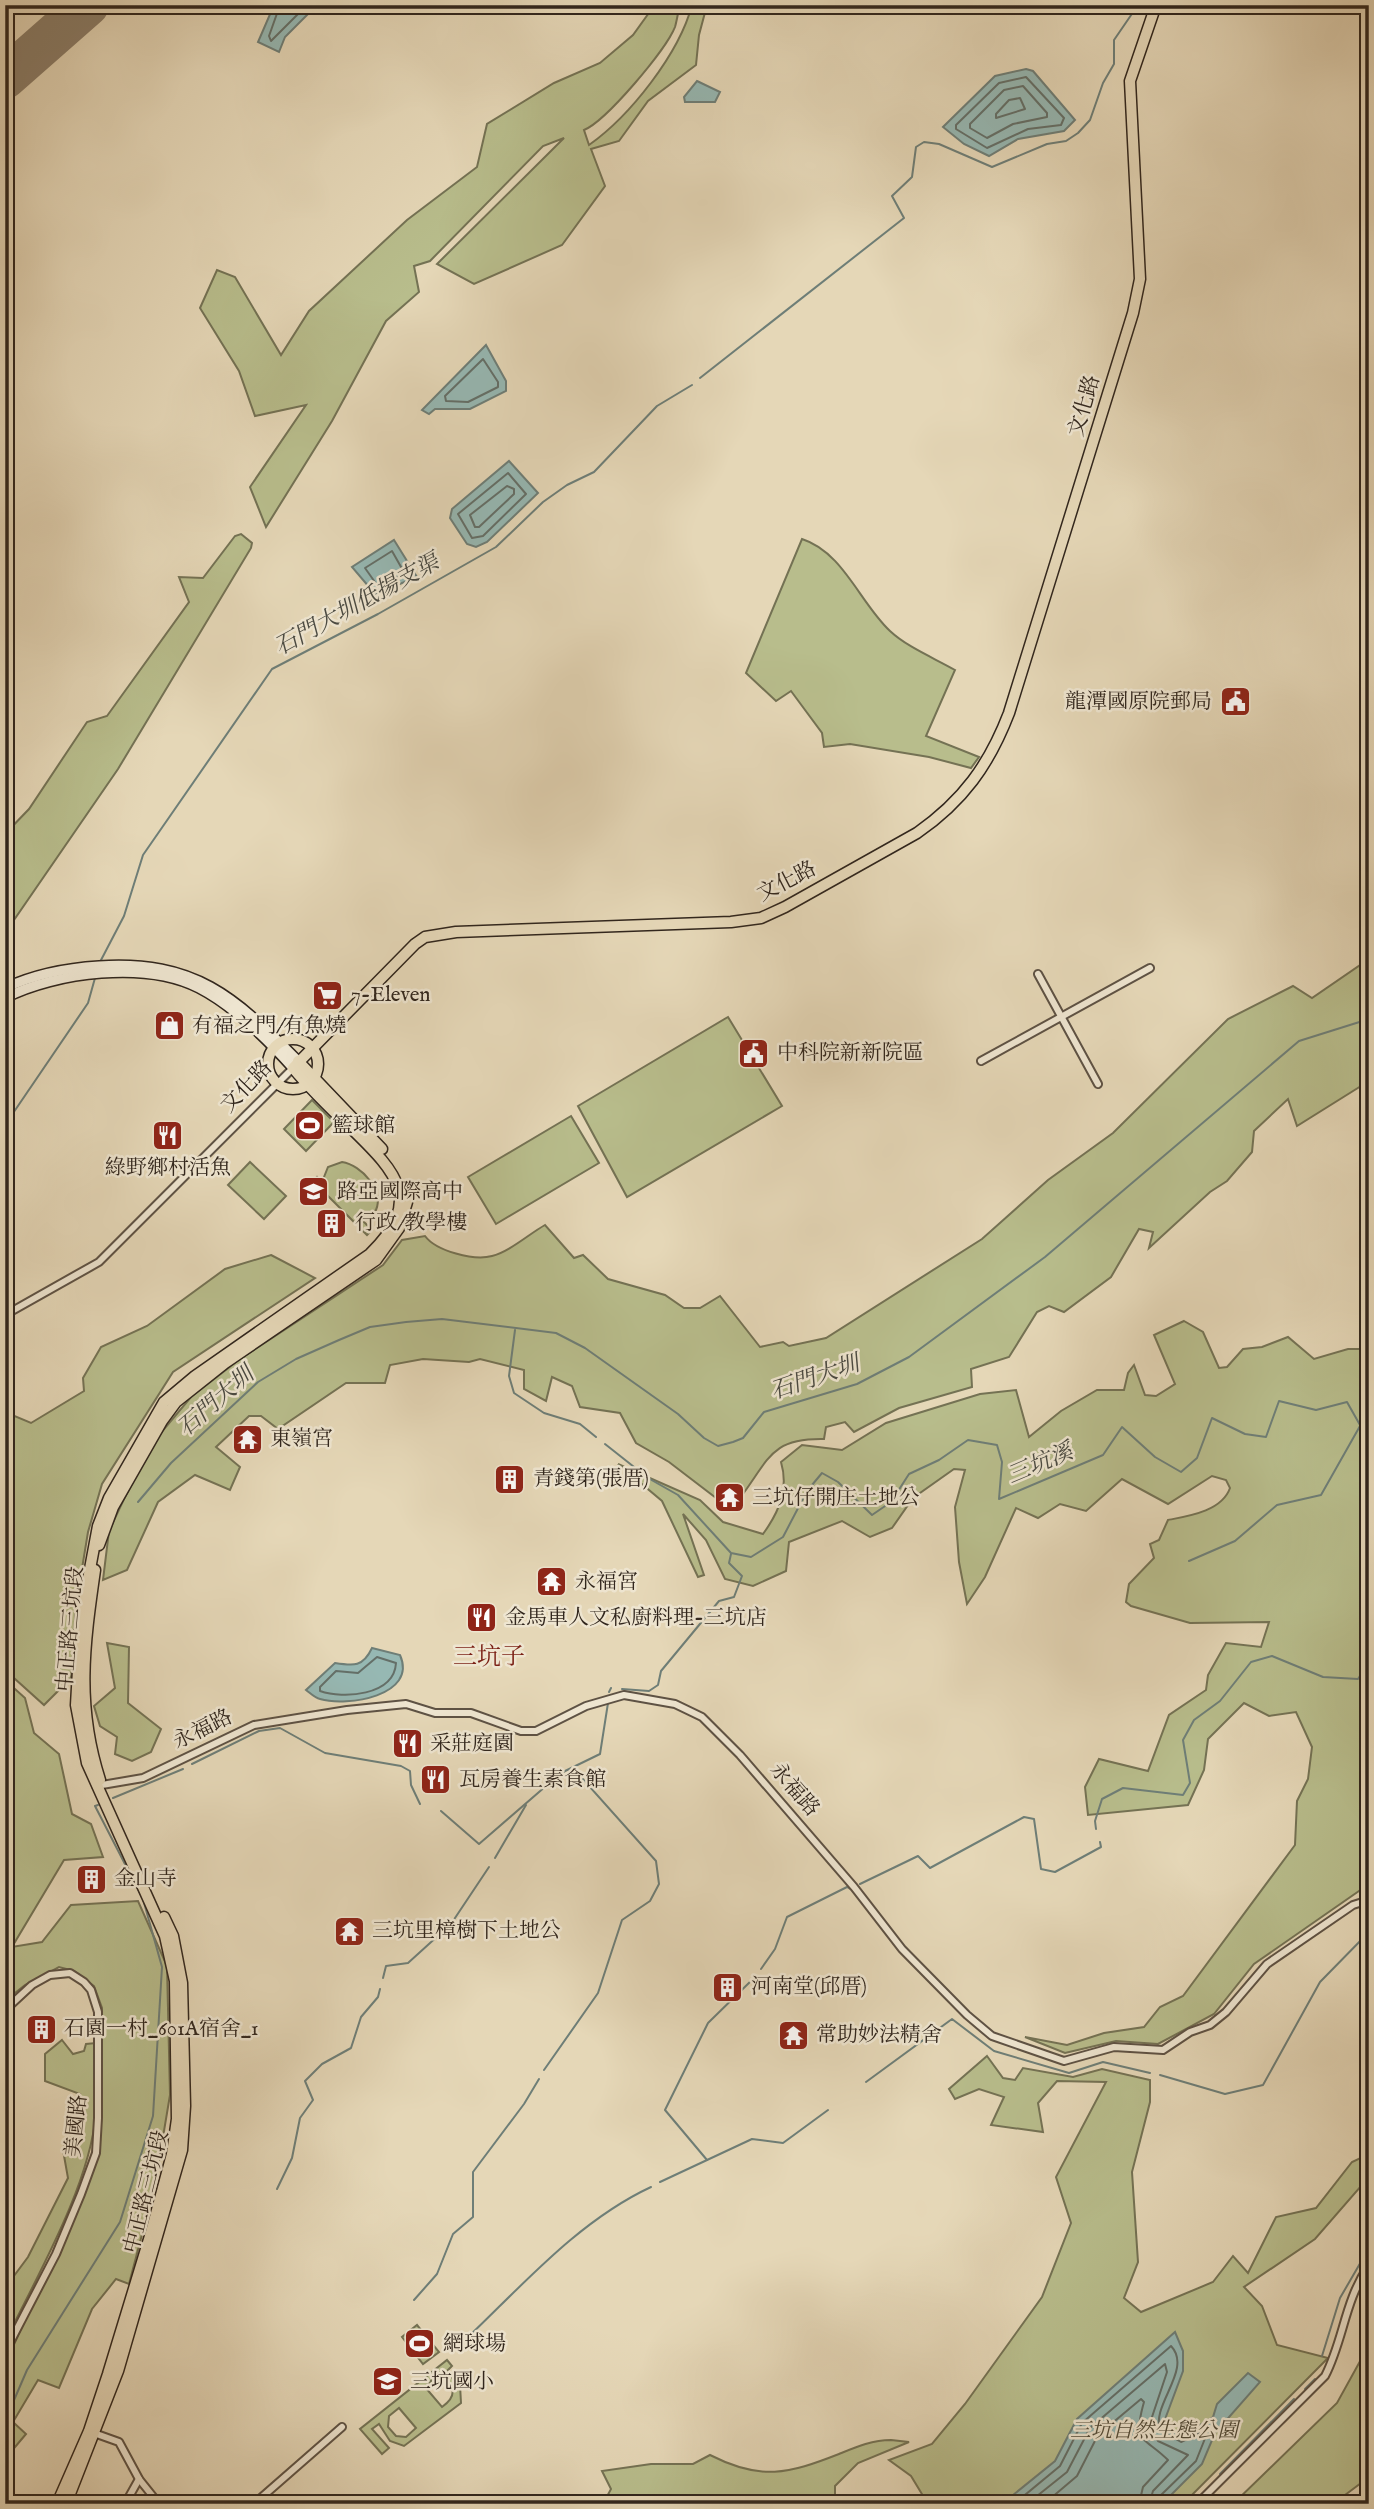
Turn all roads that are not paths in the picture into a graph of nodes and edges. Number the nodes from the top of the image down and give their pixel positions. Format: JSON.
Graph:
{"nodes":[{"id":1,"x":1156,"y":5,"type":"edge"},
{"id":2,"x":1150,"y":968,"type":"dead end"},
{"id":3,"x":1038,"y":974,"type":"dead end"},
{"id":4,"x":5,"y":988,"type":"edge"},
{"id":5,"x":5,"y":998,"type":"edge"},
{"id":6,"x":1062,"y":1017,"type":"junction"},
{"id":7,"x":277,"y":1045,"type":"junction"},
{"id":8,"x":312,"y":1046,"type":"junction"},
{"id":9,"x":981,"y":1062,"type":"dead end"},
{"id":10,"x":295,"y":1065,"type":"junction"},
{"id":11,"x":277,"y":1083,"type":"junction"},
{"id":12,"x":310,"y":1083,"type":"junction"},
{"id":13,"x":1098,"y":1084,"type":"dead end"},
{"id":14,"x":5,"y":1315,"type":"edge"},
{"id":15,"x":99,"y":1786,"type":"junction"},
{"id":16,"x":1369,"y":1900,"type":"edge"},
{"id":17,"x":5,"y":2010,"type":"edge"},
{"id":18,"x":1369,"y":2265,"type":"edge"},
{"id":19,"x":5,"y":2352,"type":"edge"},
{"id":20,"x":342,"y":2427,"type":"dead end"},
{"id":21,"x":93,"y":2432,"type":"junction"},
{"id":22,"x":139,"y":2479,"type":"junction"},
{"id":23,"x":57,"y":2504,"type":"edge"},
{"id":24,"x":66,"y":2504,"type":"edge"},
{"id":25,"x":125,"y":2504,"type":"edge"},
{"id":26,"x":159,"y":2504,"type":"edge"},
{"id":27,"x":254,"y":2504,"type":"edge"},
{"id":28,"x":1196,"y":2504,"type":"edge"}],
"edges":[{"from":1,"to":8,"type":"main road","name":"文化路"},
{"from":2,"to":6,"type":"street"},
{"from":3,"to":6,"type":"street"},
{"from":4,"to":7,"type":"main road"},
{"from":5,"to":7,"type":"main road"},
{"from":6,"to":9,"type":"street"},
{"from":6,"to":13,"type":"street"},
{"from":7,"to":8,"type":"main road"},
{"from":7,"to":10,"type":"main road"},
{"from":7,"to":11,"type":"main road"},
{"from":8,"to":10,"type":"main road","name":"文化路"},
{"from":8,"to":12,"type":"main road"},
{"from":10,"to":11,"type":"street","name":"文化路"},
{"from":10,"to":12,"type":"main road","name":"中正路三坑段"},
{"from":11,"to":12,"type":"main road"},
{"from":11,"to":14,"type":"street","name":"文化路"},
{"from":12,"to":15,"type":"main road","name":"中正路三坑段"},
{"from":15,"to":16,"type":"street","name":"永福路"},
{"from":15,"to":21,"type":"main road","name":"中正路三坑段"},
{"from":17,"to":19,"type":"street","name":"美國路"},
{"from":18,"to":28,"type":"street"},
{"from":20,"to":27,"type":"street"},
{"from":21,"to":22,"type":"street"},
{"from":21,"to":23,"type":"main road","name":"中正路三坑段"},
{"from":21,"to":24,"type":"main road","name":"中正路三坑段"},
{"from":22,"to":25,"type":"street"},
{"from":22,"to":26,"type":"street"}]}
